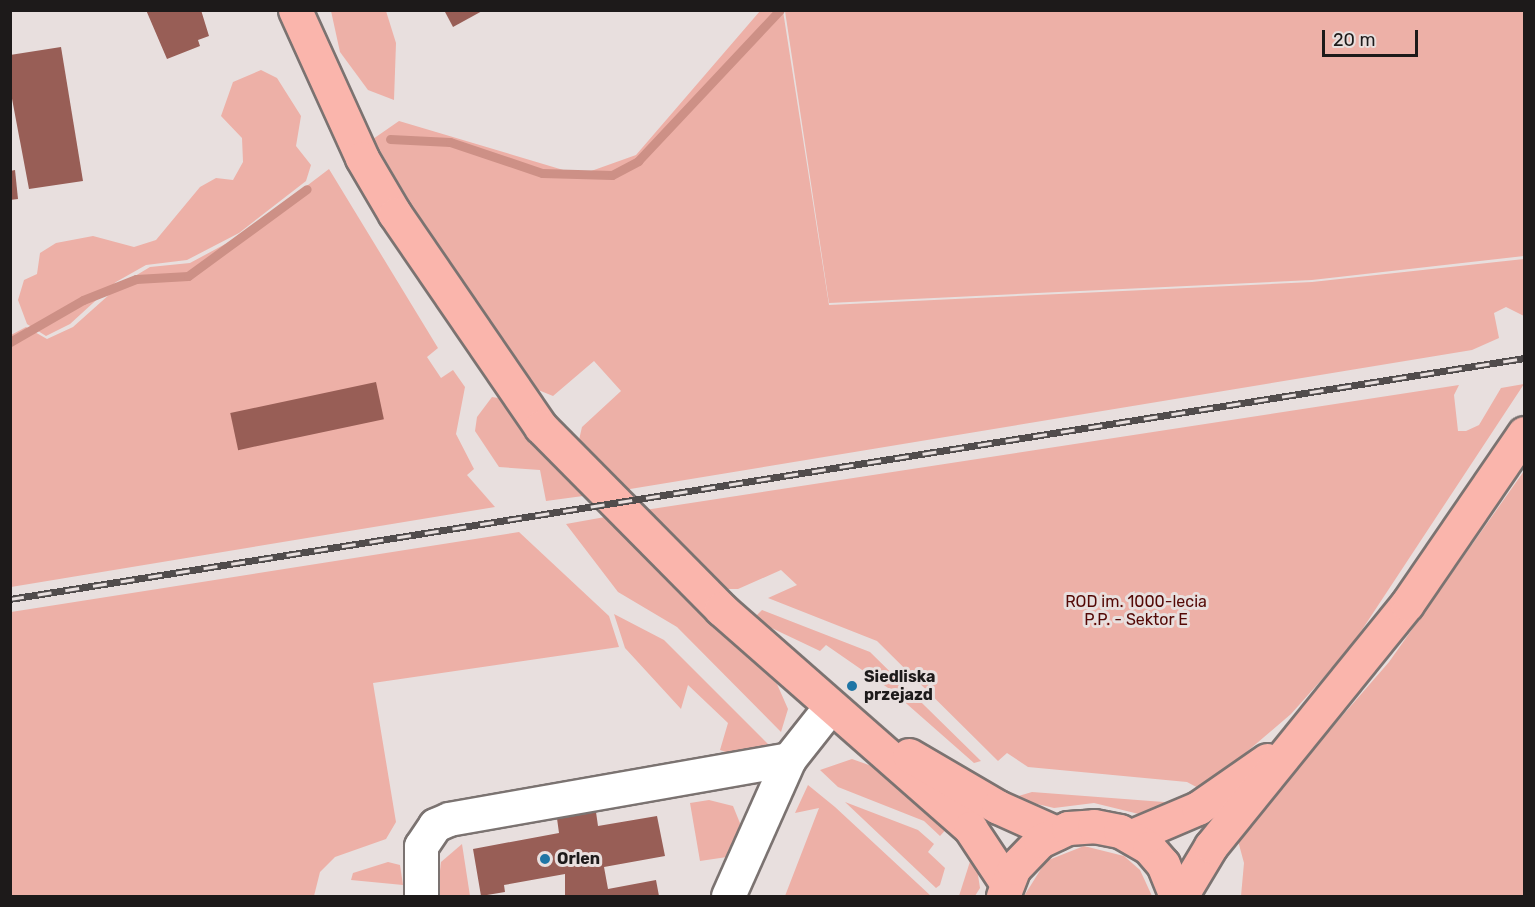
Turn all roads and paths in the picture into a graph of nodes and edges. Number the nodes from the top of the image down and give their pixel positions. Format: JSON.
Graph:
{"nodes":[{"id":1,"x":295,"y":10,"type":"edge"},
{"id":2,"x":1524,"y":433,"type":"edge"},
{"id":3,"x":835,"y":711,"type":"junction"},
{"id":4,"x":1298,"y":738,"type":"junction"},
{"id":5,"x":789,"y":759,"type":"junction"},
{"id":6,"x":1056,"y":833,"type":"junction"},
{"id":7,"x":1132,"y":836,"type":"junction"},
{"id":8,"x":1005,"y":890,"type":"edge"},
{"id":9,"x":421,"y":897,"type":"edge"},
{"id":10,"x":728,"y":897,"type":"edge"},
{"id":11,"x":1176,"y":897,"type":"edge"},
{"id":12,"x":1181,"y":897,"type":"edge"}],
"edges":[{"from":1,"to":3,"type":"main road"},
{"from":2,"to":4,"type":"main road"},
{"from":3,"to":5,"type":"lane"},
{"from":3,"to":6,"type":"main road"},
{"from":3,"to":8,"type":"main road"},
{"from":4,"to":7,"type":"main road"},
{"from":4,"to":12,"type":"main road"},
{"from":5,"to":9,"type":"lane"},
{"from":5,"to":10,"type":"lane"},
{"from":6,"to":7,"type":"main road"},
{"from":6,"to":8,"type":"main road"},
{"from":7,"to":11,"type":"main road"}]}
